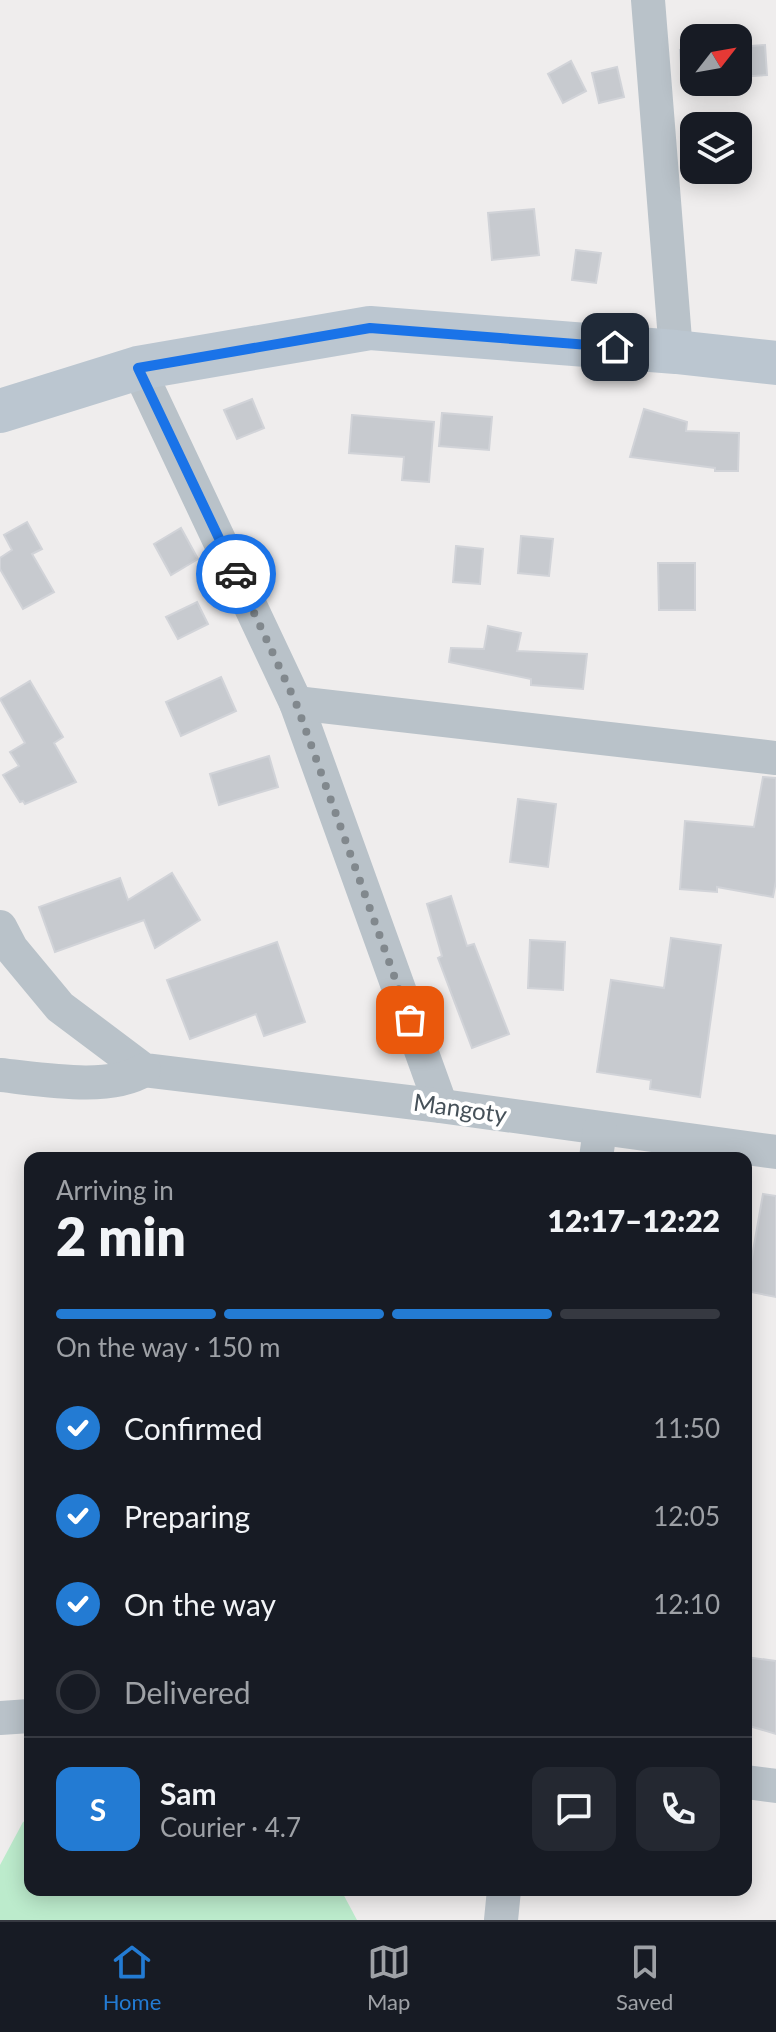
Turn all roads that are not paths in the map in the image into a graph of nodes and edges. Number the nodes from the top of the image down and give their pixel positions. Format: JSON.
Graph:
{"nodes":[{"id":1,"x":648,"y":0,"type":"edge"},
{"id":2,"x":676,"y":352,"type":"junction"},
{"id":3,"x":776,"y":363,"type":"edge"},
{"id":4,"x":138,"y":368,"type":"junction"},
{"id":5,"x":0,"y":411,"type":"edge"},
{"id":6,"x":296,"y":703,"type":"junction"},
{"id":7,"x":776,"y":758,"type":"edge"},
{"id":8,"x":0,"y":927,"type":"edge"},
{"id":9,"x":144,"y":1070,"type":"junction"},
{"id":10,"x":0,"y":1075,"type":"edge"},
{"id":11,"x":441,"y":1106,"type":"junction"},
{"id":12,"x":598,"y":1144,"type":"edge"},
{"id":13,"x":776,"y":1152,"type":"edge"},
{"id":14,"x":24,"y":1716,"type":"edge"},
{"id":15,"x":0,"y":1718,"type":"edge"},
{"id":16,"x":752,"y":1783,"type":"edge"},
{"id":17,"x":776,"y":1786,"type":"edge"},
{"id":18,"x":503,"y":1896,"type":"edge"},
{"id":19,"x":501,"y":1920,"type":"edge"}],
"edges":[{"from":1,"to":2,"type":"street"},
{"from":2,"to":3,"type":"street"},
{"from":2,"to":4,"type":"street"},
{"from":4,"to":5,"type":"street"},
{"from":4,"to":6,"type":"street"},
{"from":6,"to":7,"type":"street"},
{"from":6,"to":11,"type":"street"},
{"from":8,"to":9,"type":"street","name":"Mangoty"},
{"from":9,"to":10,"type":"street","name":"Mangoty"},
{"from":9,"to":11,"type":"street","name":"Mangoty"},
{"from":11,"to":12,"type":"street","name":"Mangoty"},
{"from":12,"to":13,"type":"street","name":"Mangoty"},
{"from":14,"to":15,"type":"street"},
{"from":16,"to":17,"type":"street"},
{"from":18,"to":19,"type":"street"}]}
